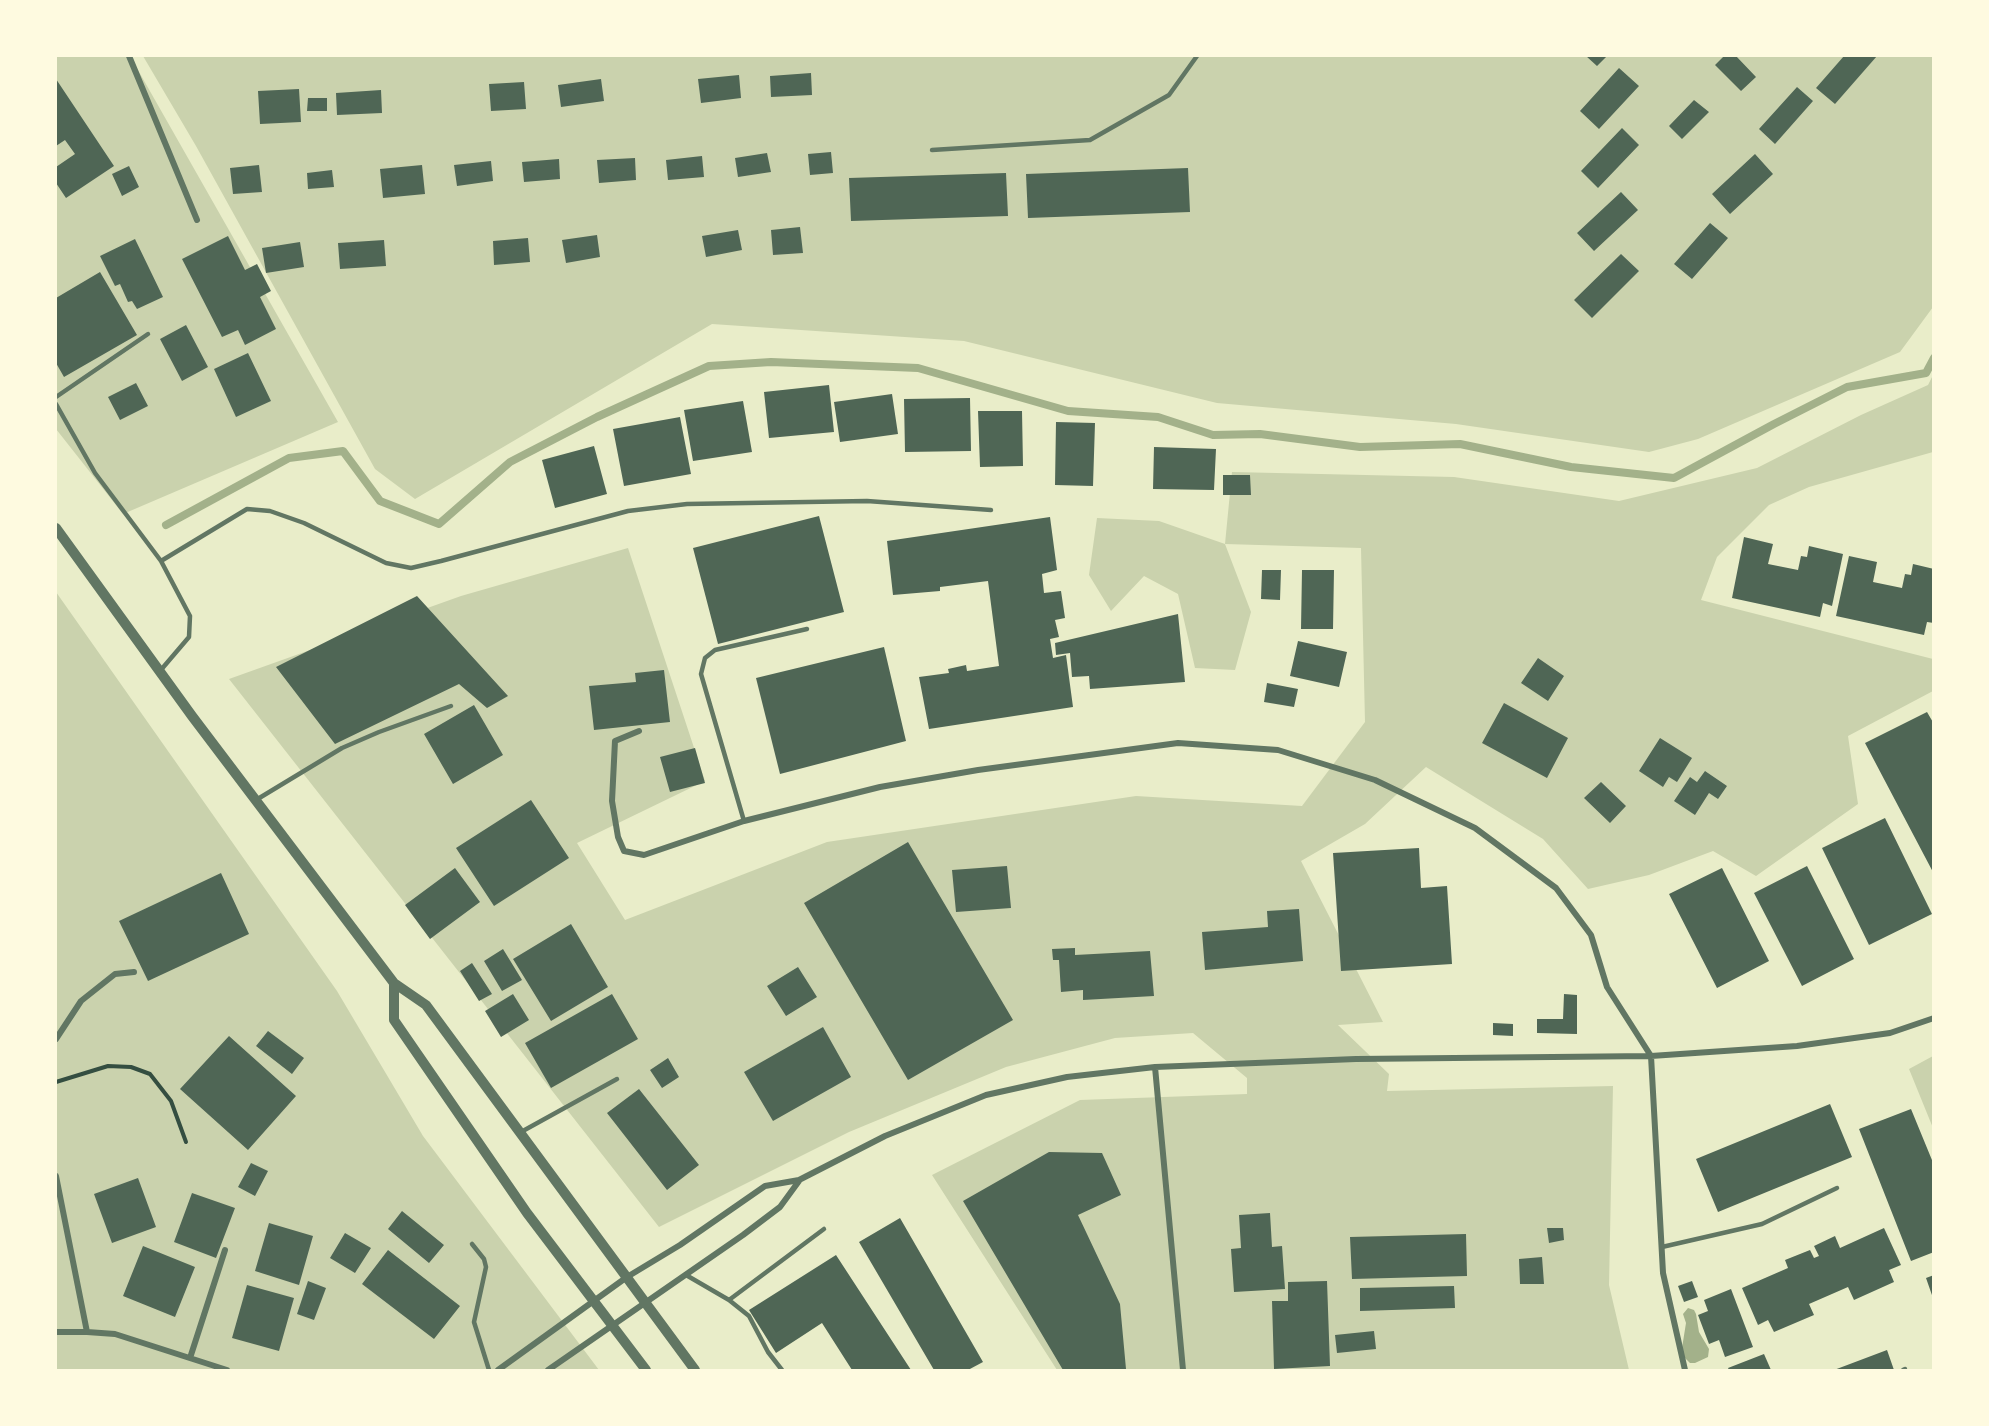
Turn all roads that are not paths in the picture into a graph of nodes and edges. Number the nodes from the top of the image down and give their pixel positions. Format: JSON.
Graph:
{"nodes":[{"id":1,"x":129,"y":56,"type":"edge"},
{"id":2,"x":1197,"y":56,"type":"edge"},
{"id":3,"x":932,"y":150,"type":"dead end"},
{"id":4,"x":197,"y":220,"type":"dead end"},
{"id":5,"x":148,"y":334,"type":"dead end"},
{"id":6,"x":56,"y":397,"type":"edge"},
{"id":7,"x":56,"y":404,"type":"edge"},
{"id":8,"x":991,"y":510,"type":"dead end"},
{"id":9,"x":56,"y":528,"type":"edge"},
{"id":10,"x":162,"y":561,"type":"junction"},
{"id":11,"x":807,"y":629,"type":"dead end"},
{"id":12,"x":160,"y":671,"type":"junction"},
{"id":13,"x":451,"y":706,"type":"dead end"},
{"id":14,"x":639,"y":731,"type":"dead end"},
{"id":15,"x":256,"y":800,"type":"junction"},
{"id":16,"x":744,"y":821,"type":"junction"},
{"id":17,"x":134,"y":972,"type":"dead end"},
{"id":18,"x":394,"y":983,"type":"junction"},
{"id":19,"x":1934,"y":1018,"type":"edge"},
{"id":20,"x":56,"y":1039,"type":"edge"},
{"id":21,"x":1652,"y":1056,"type":"junction"},
{"id":22,"x":1155,"y":1067,"type":"junction"},
{"id":23,"x":617,"y":1079,"type":"dead end"},
{"id":24,"x":520,"y":1132,"type":"junction"},
{"id":25,"x":56,"y":1176,"type":"edge"},
{"id":26,"x":799,"y":1180,"type":"junction"},
{"id":27,"x":1836,"y":1188,"type":"dead end"},
{"id":28,"x":824,"y":1229,"type":"dead end"},
{"id":29,"x":472,"y":1244,"type":"dead end"},
{"id":30,"x":1662,"y":1247,"type":"junction"},
{"id":31,"x":225,"y":1250,"type":"dead end"},
{"id":32,"x":686,"y":1275,"type":"junction"},
{"id":33,"x":627,"y":1277,"type":"junction"},
{"id":34,"x":729,"y":1300,"type":"junction"},
{"id":35,"x":592,"y":1302,"type":"junction"},
{"id":36,"x":645,"y":1303,"type":"junction"},
{"id":37,"x":613,"y":1326,"type":"junction"},
{"id":38,"x":56,"y":1332,"type":"edge"},
{"id":39,"x":87,"y":1332,"type":"junction"},
{"id":40,"x":190,"y":1358,"type":"junction"},
{"id":41,"x":227,"y":1371,"type":"edge"},
{"id":42,"x":489,"y":1371,"type":"edge"},
{"id":43,"x":498,"y":1371,"type":"edge"},
{"id":44,"x":548,"y":1371,"type":"edge"},
{"id":45,"x":646,"y":1371,"type":"edge"},
{"id":46,"x":695,"y":1371,"type":"edge"},
{"id":47,"x":782,"y":1371,"type":"edge"},
{"id":48,"x":1183,"y":1371,"type":"edge"},
{"id":49,"x":1684,"y":1371,"type":"edge"}],
"edges":[{"from":1,"to":4,"type":"street"},
{"from":2,"to":3,"type":"lane"},
{"from":5,"to":6,"type":"lane"},
{"from":7,"to":10,"type":"lane"},
{"from":8,"to":10,"type":"lane"},
{"from":9,"to":12,"type":"street"},
{"from":10,"to":12,"type":"lane"},
{"from":11,"to":16,"type":"lane"},
{"from":12,"to":15,"type":"street"},
{"from":13,"to":15,"type":"lane"},
{"from":14,"to":16,"type":"street"},
{"from":15,"to":18,"type":"street"},
{"from":16,"to":21,"type":"street"},
{"from":17,"to":20,"type":"street"},
{"from":18,"to":24,"type":"street"},
{"from":18,"to":35,"type":"street"},
{"from":19,"to":21,"type":"street"},
{"from":21,"to":22,"type":"street"},
{"from":21,"to":30,"type":"street"},
{"from":22,"to":26,"type":"street"},
{"from":22,"to":48,"type":"street"},
{"from":23,"to":24,"type":"lane"},
{"from":24,"to":33,"type":"street"},
{"from":25,"to":39,"type":"street"},
{"from":26,"to":32,"type":"street"},
{"from":26,"to":33,"type":"street"},
{"from":27,"to":30,"type":"lane"},
{"from":28,"to":34,"type":"lane"},
{"from":29,"to":42,"type":"lane"},
{"from":30,"to":49,"type":"street"},
{"from":31,"to":40,"type":"street"},
{"from":32,"to":34,"type":"lane"},
{"from":32,"to":36,"type":"street"},
{"from":33,"to":35,"type":"street"},
{"from":33,"to":36,"type":"street"},
{"from":34,"to":47,"type":"lane"},
{"from":35,"to":37,"type":"street"},
{"from":35,"to":43,"type":"street"},
{"from":36,"to":37,"type":"street"},
{"from":36,"to":46,"type":"street"},
{"from":37,"to":44,"type":"street"},
{"from":37,"to":45,"type":"street"},
{"from":38,"to":39,"type":"street"},
{"from":39,"to":40,"type":"street"},
{"from":40,"to":41,"type":"street"}]}
